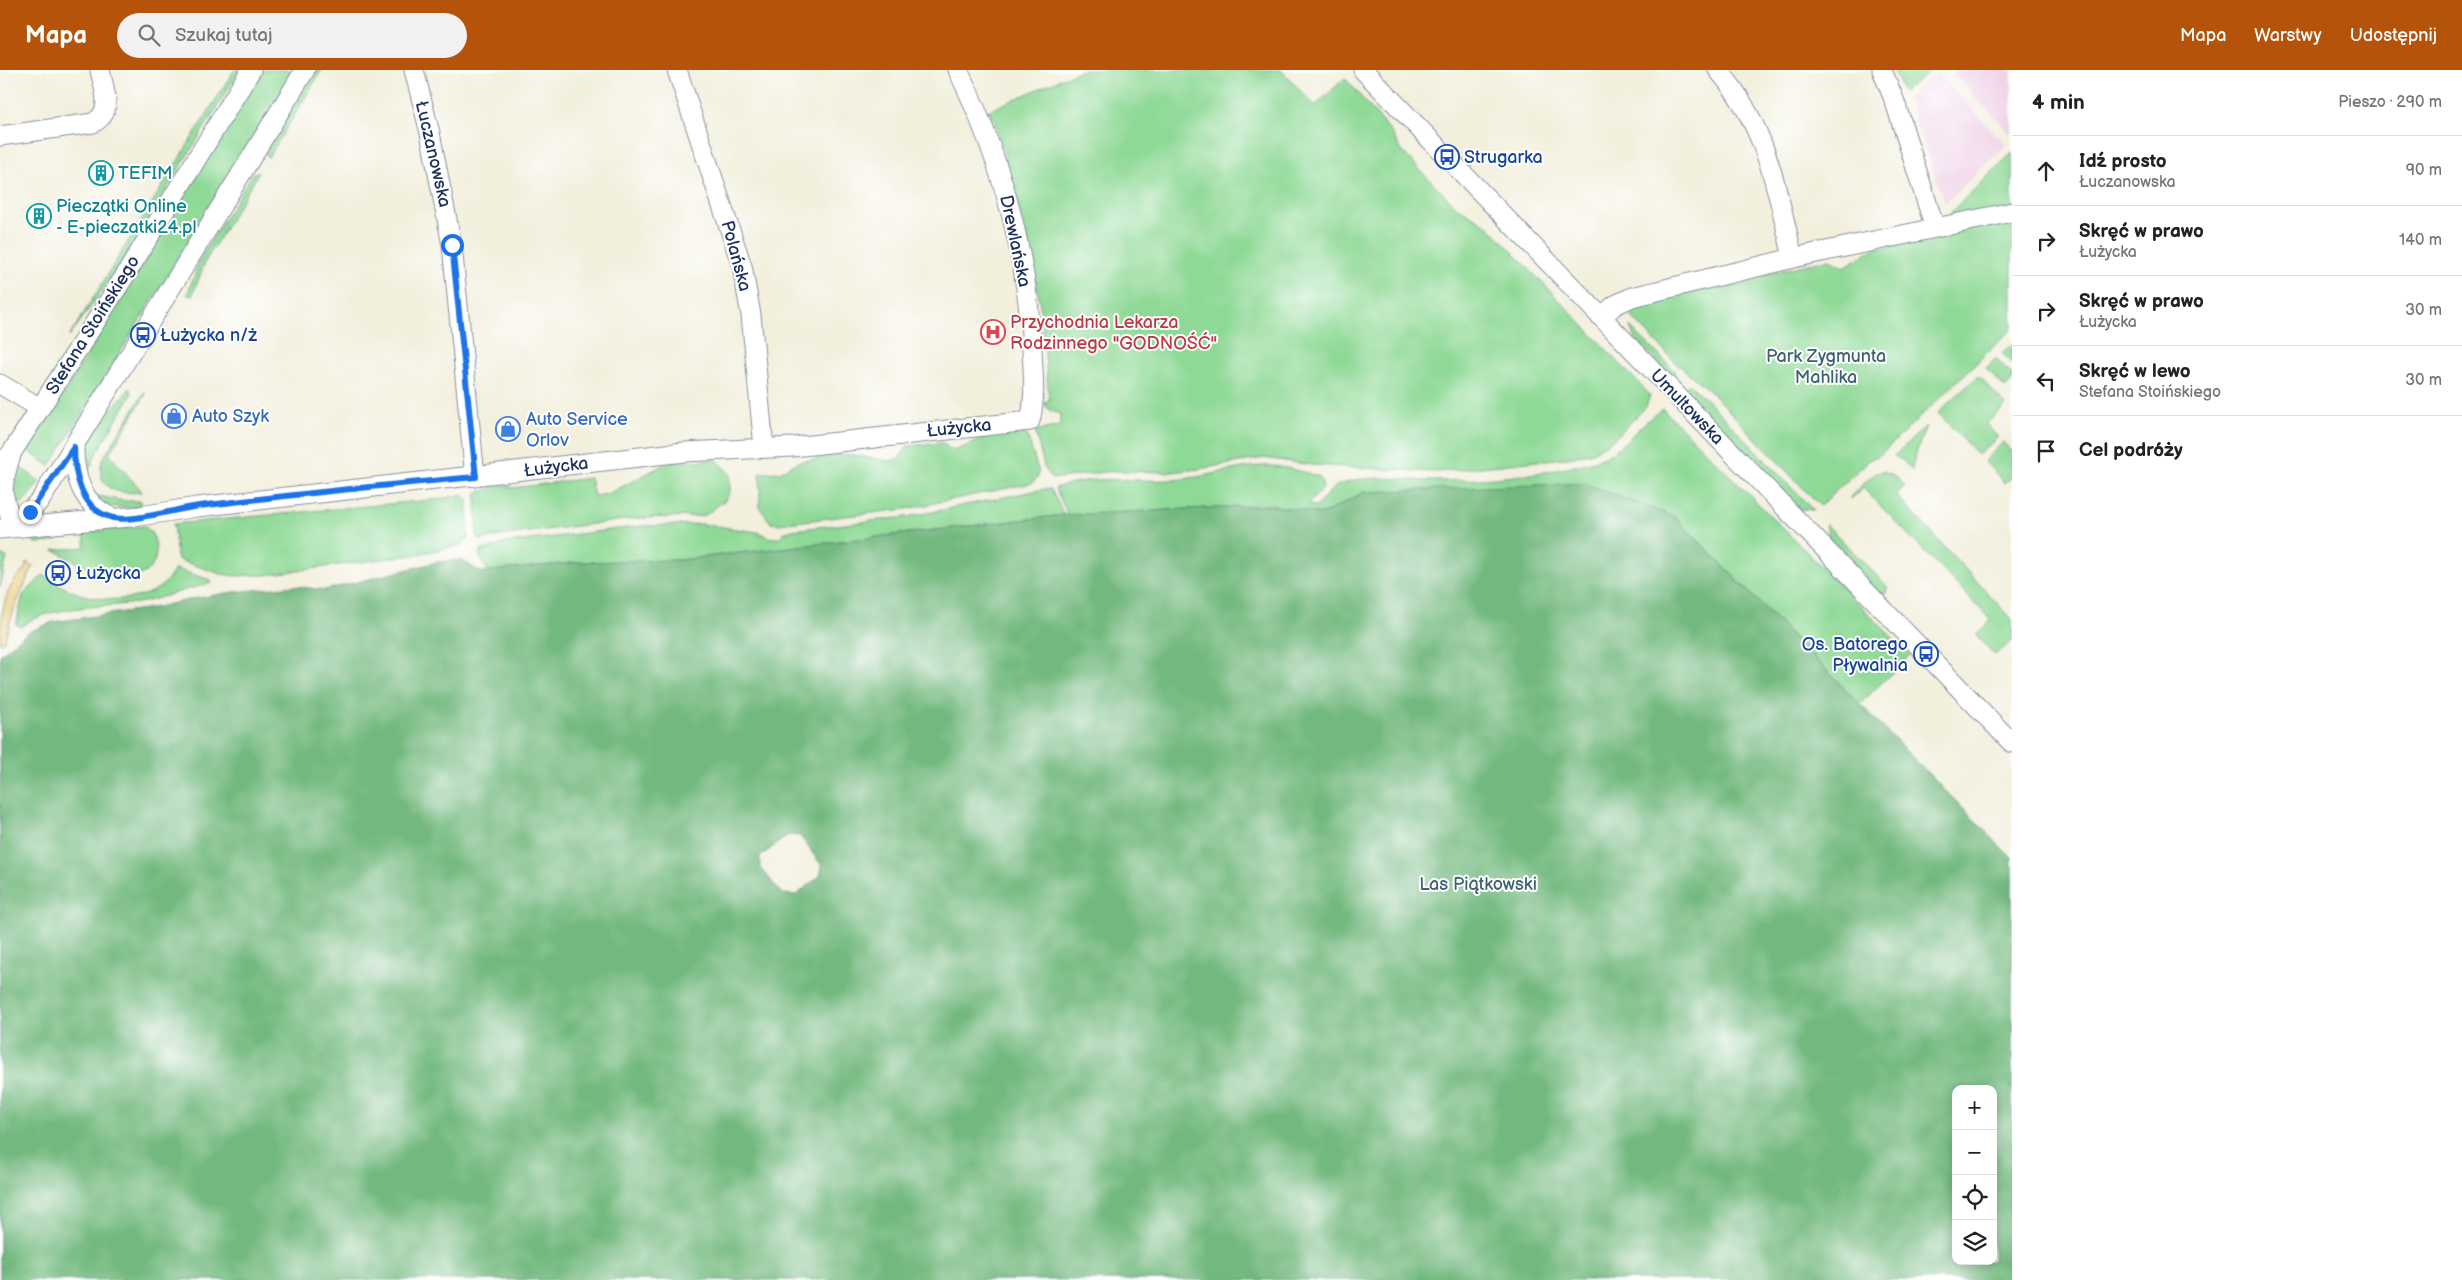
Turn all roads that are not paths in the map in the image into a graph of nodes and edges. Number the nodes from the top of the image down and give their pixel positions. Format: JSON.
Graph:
{"nodes":[{"id":1,"x":100,"y":70,"type":"edge"},
{"id":2,"x":251,"y":70,"type":"edge"},
{"id":3,"x":305,"y":70,"type":"edge"},
{"id":4,"x":414,"y":70,"type":"edge"},
{"id":5,"x":677,"y":70,"type":"edge"},
{"id":6,"x":958,"y":70,"type":"edge"},
{"id":7,"x":1363,"y":70,"type":"edge"},
{"id":8,"x":1718,"y":70,"type":"edge"},
{"id":9,"x":1882,"y":70,"type":"edge"},
{"id":10,"x":0,"y":136,"type":"edge"},
{"id":11,"x":2012,"y":212,"type":"edge"},
{"id":12,"x":1935,"y":228,"type":"junction"},
{"id":13,"x":1793,"y":258,"type":"junction"},
{"id":14,"x":1601,"y":317,"type":"junction"},
{"id":15,"x":0,"y":384,"type":"edge"},
{"id":16,"x":40,"y":408,"type":"junction"},
{"id":17,"x":1030,"y":421,"type":"joint"},
{"id":18,"x":74,"y":447,"type":"junction"},
{"id":19,"x":764,"y":448,"type":"junction"},
{"id":20,"x":6,"y":459,"type":"edge"},
{"id":21,"x":476,"y":477,"type":"junction"},
{"id":22,"x":113,"y":518,"type":"junction"},
{"id":23,"x":8,"y":528,"type":"edge"},
{"id":24,"x":2012,"y":743,"type":"edge"}],
"edges":[{"from":1,"to":10,"type":"street"},
{"from":2,"to":16,"type":"street","name":"Stefana Stoińskiego"},
{"from":3,"to":18,"type":"street"},
{"from":4,"to":21,"type":"street","name":"Łuczanowska"},
{"from":5,"to":19,"type":"street","name":"Polańska"},
{"from":6,"to":17,"type":"street","name":"Drewlańska"},
{"from":7,"to":14,"type":"street","name":"Umultowska"},
{"from":8,"to":13,"type":"street"},
{"from":9,"to":12,"type":"street"},
{"from":11,"to":12,"type":"street"},
{"from":12,"to":13,"type":"street"},
{"from":13,"to":14,"type":"street"},
{"from":14,"to":24,"type":"street","name":"Umultowska"},
{"from":15,"to":16,"type":"street"},
{"from":16,"to":20,"type":"street","name":"Stefana Stoińskiego"},
{"from":17,"to":19,"type":"street","name":"Łużycka"},
{"from":18,"to":22,"type":"street"},
{"from":18,"to":23,"type":"street"},
{"from":19,"to":21,"type":"street","name":"Łużycka"},
{"from":20,"to":23,"type":"street","name":"Stefana Stoińskiego"},
{"from":21,"to":22,"type":"street","name":"Łużycka"},
{"from":22,"to":23,"type":"street","name":"Łużycka"}]}
